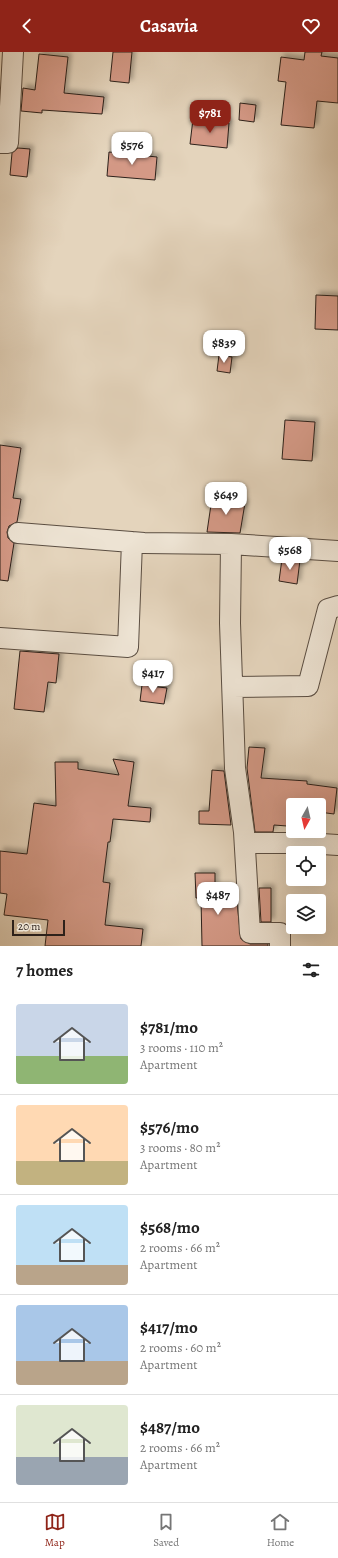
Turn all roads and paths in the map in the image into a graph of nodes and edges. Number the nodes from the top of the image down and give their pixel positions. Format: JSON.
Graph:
{"nodes":[{"id":1,"x":13,"y":52,"type":"edge"},
{"id":2,"x":0,"y":143,"type":"edge"},
{"id":3,"x":18,"y":533,"type":"dead end"},
{"id":4,"x":132,"y":542,"type":"junction"},
{"id":5,"x":230,"y":544,"type":"junction"},
{"id":6,"x":338,"y":551,"type":"edge"},
{"id":7,"x":338,"y":606,"type":"edge"},
{"id":8,"x":0,"y":638,"type":"edge"},
{"id":9,"x":232,"y":687,"type":"junction"},
{"id":10,"x":245,"y":843,"type":"junction"},
{"id":11,"x":338,"y":845,"type":"edge"},
{"id":12,"x":280,"y":946,"type":"edge"}],
"edges":[{"from":1,"to":2,"type":"street"},
{"from":3,"to":4,"type":"street"},
{"from":4,"to":5,"type":"street"},
{"from":4,"to":8,"type":"street"},
{"from":5,"to":6,"type":"street"},
{"from":5,"to":9,"type":"street"},
{"from":7,"to":9,"type":"street"},
{"from":9,"to":10,"type":"street"},
{"from":10,"to":11,"type":"street"},
{"from":10,"to":12,"type":"street"}]}
